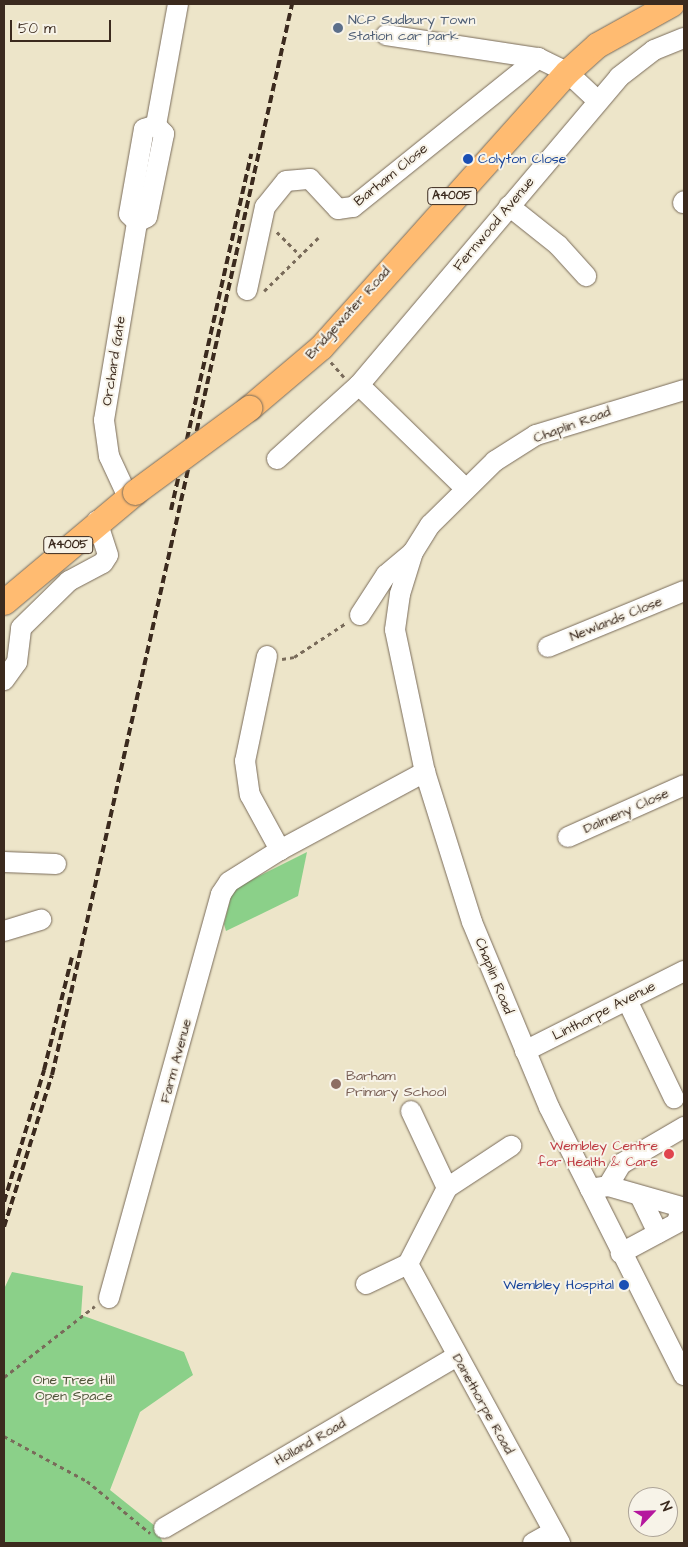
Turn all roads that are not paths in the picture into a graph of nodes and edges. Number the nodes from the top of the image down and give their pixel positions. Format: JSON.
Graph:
{"nodes":[{"id":1,"x":178,"y":4,"type":"edge"},
{"id":2,"x":671,"y":4,"type":"edge"},
{"id":3,"x":386,"y":35,"type":"dead end"},
{"id":4,"x":684,"y":38,"type":"edge"},
{"id":5,"x":538,"y":58,"type":"junction"},
{"id":6,"x":567,"y":72,"type":"junction"},
{"id":7,"x":598,"y":101,"type":"junction"},
{"id":8,"x":509,"y":206,"type":"junction"},
{"id":9,"x":586,"y":276,"type":"dead end"},
{"id":10,"x":255,"y":292,"type":"road end"},
{"id":11,"x":359,"y":385,"type":"junction"},
{"id":12,"x":684,"y":390,"type":"edge"},
{"id":13,"x":277,"y":459,"type":"dead end"},
{"id":14,"x":465,"y":488,"type":"junction"},
{"id":15,"x":132,"y":494,"type":"junction"},
{"id":16,"x":97,"y":521,"type":"junction"},
{"id":17,"x":413,"y":552,"type":"junction"},
{"id":18,"x":684,"y":591,"type":"edge"},
{"id":19,"x":4,"y":602,"type":"edge"},
{"id":20,"x":4,"y":606,"type":"edge"},
{"id":21,"x":360,"y":614,"type":"road end"},
{"id":22,"x":21,"y":628,"type":"junction"},
{"id":23,"x":548,"y":647,"type":"dead end"},
{"id":24,"x":267,"y":656,"type":"road end"},
{"id":25,"x":4,"y":680,"type":"edge"},
{"id":26,"x":425,"y":772,"type":"junction"},
{"id":27,"x":684,"y":785,"type":"edge"},
{"id":28,"x":568,"y":837,"type":"dead end"},
{"id":29,"x":280,"y":850,"type":"junction"},
{"id":30,"x":4,"y":862,"type":"edge"},
{"id":31,"x":56,"y":864,"type":"dead end"},
{"id":32,"x":41,"y":920,"type":"dead end"},
{"id":33,"x":4,"y":931,"type":"edge"},
{"id":34,"x":684,"y":971,"type":"edge"},
{"id":35,"x":627,"y":1000,"type":"junction"},
{"id":36,"x":525,"y":1050,"type":"junction"},
{"id":37,"x":674,"y":1098,"type":"dead end"},
{"id":38,"x":411,"y":1111,"type":"dead end"},
{"id":39,"x":684,"y":1127,"type":"edge"},
{"id":40,"x":511,"y":1146,"type":"dead end"},
{"id":41,"x":447,"y":1188,"type":"junction"},
{"id":42,"x":599,"y":1188,"type":"junction"},
{"id":43,"x":640,"y":1196,"type":"junction"},
{"id":44,"x":658,"y":1233,"type":"junction"},
{"id":45,"x":621,"y":1253,"type":"junction"},
{"id":46,"x":408,"y":1264,"type":"junction"},
{"id":47,"x":366,"y":1284,"type":"dead end"},
{"id":48,"x":109,"y":1298,"type":"road end"},
{"id":49,"x":457,"y":1356,"type":"junction"},
{"id":50,"x":684,"y":1375,"type":"edge"},
{"id":51,"x":164,"y":1528,"type":"road end"},
{"id":52,"x":557,"y":1538,"type":"edge"},
{"id":53,"x":534,"y":1543,"type":"edge"}],
"edges":[{"from":1,"to":15,"type":"street","name":"Orchard Gate"},
{"from":2,"to":6,"type":"main road","name":"Bridgewater Road","number":"A4005"},
{"from":3,"to":5,"type":"street"},
{"from":4,"to":7,"type":"street","name":"Fernwood Avenue"},
{"from":5,"to":6,"type":"street"},
{"from":5,"to":10,"type":"street","name":"Barham Close"},
{"from":6,"to":7,"type":"street"},
{"from":6,"to":15,"type":"main road","name":"Bridgewater Road","number":"A4005","bridge":true},
{"from":7,"to":8,"type":"street","name":"Fernwood Avenue"},
{"from":8,"to":9,"type":"street"},
{"from":8,"to":11,"type":"street","name":"Fernwood Avenue"},
{"from":11,"to":13,"type":"street","name":"Fernwood Avenue"},
{"from":11,"to":14,"type":"street"},
{"from":12,"to":14,"type":"street","name":"Chaplin Road"},
{"from":14,"to":17,"type":"street","name":"Chaplin Road"},
{"from":15,"to":16,"type":"main road","name":"Bridgewater Road","number":"A4005"},
{"from":16,"to":19,"type":"main road","name":"Bridgewater Road","number":"A4005"},
{"from":16,"to":22,"type":"street"},
{"from":17,"to":21,"type":"street","name":"Chaplin Road"},
{"from":17,"to":26,"type":"street","name":"Chaplin Road"},
{"from":18,"to":23,"type":"street","name":"Newlands Close"},
{"from":20,"to":22,"type":"street"},
{"from":22,"to":25,"type":"street"},
{"from":24,"to":29,"type":"street"},
{"from":26,"to":29,"type":"street","name":"Farm Avenue"},
{"from":26,"to":36,"type":"street","name":"Chaplin Road"},
{"from":27,"to":28,"type":"street","name":"Dalmeny Close"},
{"from":29,"to":48,"type":"street","name":"Farm Avenue"},
{"from":30,"to":31,"type":"street"},
{"from":32,"to":33,"type":"street"},
{"from":34,"to":35,"type":"street","name":"Linthorpe Avenue"},
{"from":35,"to":36,"type":"street","name":"Linthorpe Avenue"},
{"from":35,"to":37,"type":"street"},
{"from":36,"to":42,"type":"street","name":"Chaplin Road"},
{"from":38,"to":41,"type":"street"},
{"from":39,"to":42,"type":"street"},
{"from":40,"to":41,"type":"street"},
{"from":41,"to":46,"type":"street"},
{"from":42,"to":43,"type":"street"},
{"from":42,"to":45,"type":"street","name":"Chaplin Road"},
{"from":43,"to":44,"type":"street"},
{"from":43,"to":44,"type":"street"},
{"from":44,"to":45,"type":"street"},
{"from":45,"to":50,"type":"street","name":"Chaplin Road"},
{"from":46,"to":47,"type":"street"},
{"from":46,"to":49,"type":"street","name":"Danethorpe Road"},
{"from":49,"to":51,"type":"street","name":"Holland Road"},
{"from":49,"to":52,"type":"street","name":"Danethorpe Road"},
{"from":52,"to":53,"type":"street"}]}
